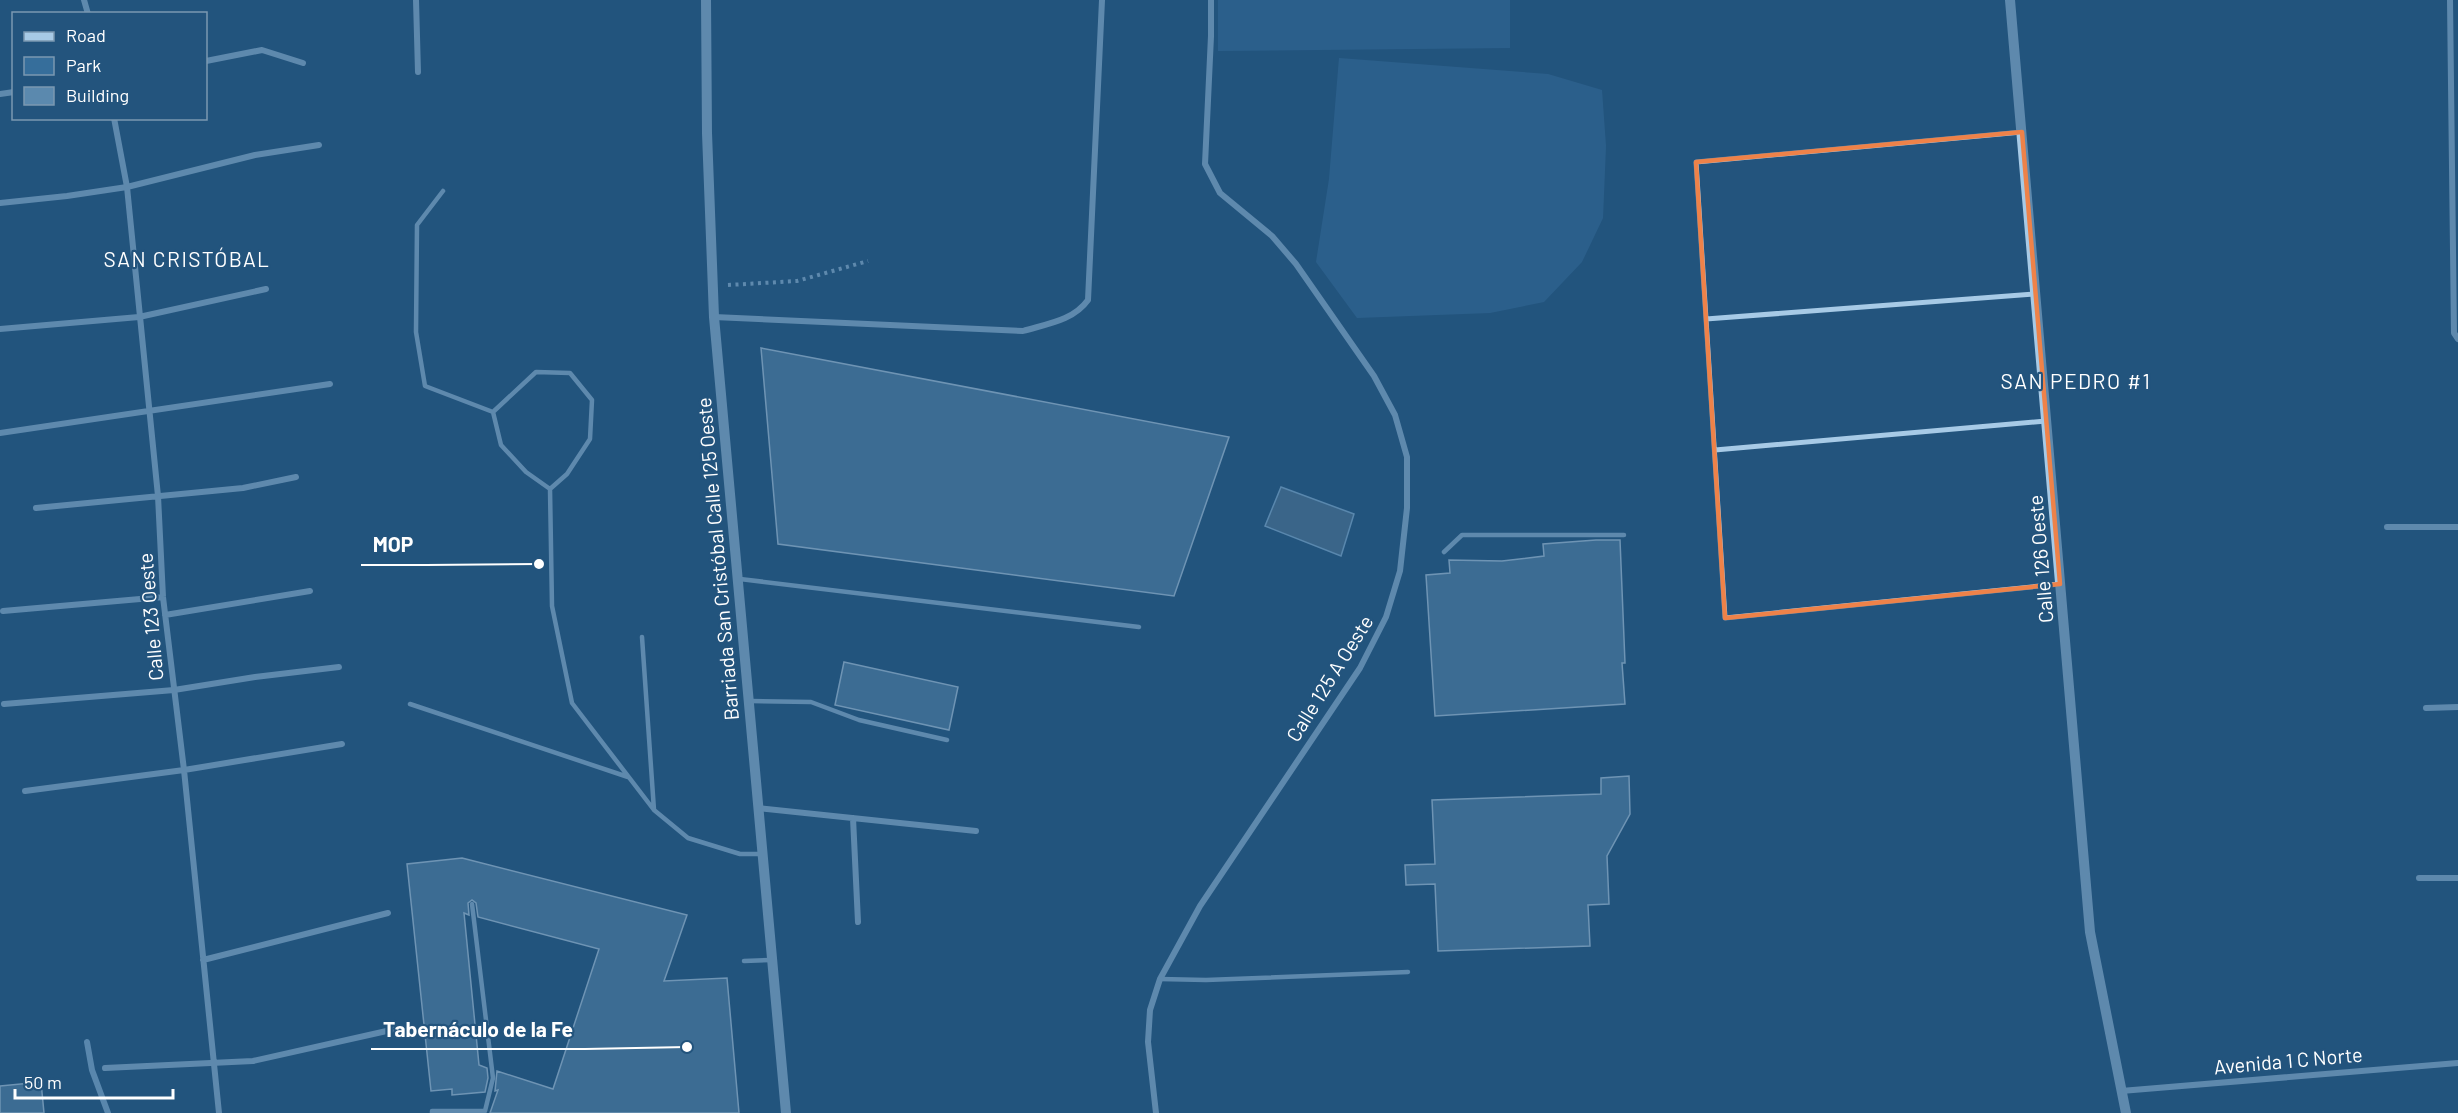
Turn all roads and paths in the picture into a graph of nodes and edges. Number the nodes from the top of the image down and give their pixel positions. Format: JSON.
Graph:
{"nodes":[{"id":1,"x":416,"y":0,"type":"edge"},
{"id":2,"x":706,"y":0,"type":"edge"},
{"id":3,"x":1102,"y":0,"type":"edge"},
{"id":4,"x":1211,"y":0,"type":"edge"},
{"id":5,"x":2010,"y":0,"type":"edge"},
{"id":6,"x":2450,"y":0,"type":"edge"},
{"id":7,"x":207,"y":61,"type":"edge"},
{"id":8,"x":303,"y":63,"type":"dead end"},
{"id":9,"x":417,"y":72,"type":"dead end"},
{"id":10,"x":114,"y":120,"type":"edge"},
{"id":11,"x":2022,"y":132,"type":"junction"},
{"id":12,"x":319,"y":145,"type":"dead end"},
{"id":13,"x":127,"y":187,"type":"junction"},
{"id":14,"x":443,"y":191,"type":"dead end"},
{"id":15,"x":0,"y":203,"type":"edge"},
{"id":16,"x":868,"y":261,"type":"dead end"},
{"id":17,"x":713,"y":286,"type":"junction"},
{"id":18,"x":266,"y":289,"type":"dead end"},
{"id":19,"x":2035,"y":294,"type":"junction"},
{"id":20,"x":139,"y":317,"type":"junction"},
{"id":21,"x":714,"y":317,"type":"junction"},
{"id":22,"x":1706,"y":319,"type":"junction"},
{"id":23,"x":0,"y":329,"type":"edge"},
{"id":24,"x":2458,"y":339,"type":"edge"},
{"id":25,"x":330,"y":384,"type":"dead end"},
{"id":26,"x":149,"y":411,"type":"junction"},
{"id":27,"x":493,"y":412,"type":"junction"},
{"id":28,"x":2046,"y":421,"type":"junction"},
{"id":29,"x":0,"y":433,"type":"edge"},
{"id":30,"x":1715,"y":450,"type":"junction"},
{"id":31,"x":296,"y":477,"type":"dead end"},
{"id":32,"x":550,"y":489,"type":"junction"},
{"id":33,"x":158,"y":496,"type":"junction"},
{"id":34,"x":36,"y":508,"type":"dead end"},
{"id":35,"x":2387,"y":527,"type":"dead end"},
{"id":36,"x":2458,"y":527,"type":"edge"},
{"id":37,"x":1624,"y":535,"type":"dead end"},
{"id":38,"x":1444,"y":552,"type":"dead end"},
{"id":39,"x":737,"y":579,"type":"junction"},
{"id":40,"x":2060,"y":584,"type":"junction"},
{"id":41,"x":310,"y":591,"type":"dead end"},
{"id":42,"x":163,"y":597,"type":"junction"},
{"id":43,"x":3,"y":611,"type":"dead end"},
{"id":44,"x":165,"y":615,"type":"junction"},
{"id":45,"x":1139,"y":627,"type":"dead end"},
{"id":46,"x":642,"y":637,"type":"dead end"},
{"id":47,"x":339,"y":667,"type":"dead end"},
{"id":48,"x":174,"y":690,"type":"junction"},
{"id":49,"x":748,"y":701,"type":"junction"},
{"id":50,"x":3,"y":704,"type":"dead end"},
{"id":51,"x":410,"y":704,"type":"dead end"},
{"id":52,"x":2458,"y":707,"type":"edge"},
{"id":53,"x":2426,"y":708,"type":"dead end"},
{"id":54,"x":947,"y":740,"type":"dead end"},
{"id":55,"x":342,"y":744,"type":"dead end"},
{"id":56,"x":184,"y":770,"type":"junction"},
{"id":57,"x":628,"y":777,"type":"junction"},
{"id":58,"x":25,"y":791,"type":"dead end"},
{"id":59,"x":758,"y":808,"type":"junction"},
{"id":60,"x":654,"y":810,"type":"junction"},
{"id":61,"x":853,"y":818,"type":"junction"},
{"id":62,"x":976,"y":831,"type":"dead end"},
{"id":63,"x":763,"y":854,"type":"junction"},
{"id":64,"x":2420,"y":878,"type":"dead end"},
{"id":65,"x":2458,"y":878,"type":"edge"},
{"id":66,"x":472,"y":904,"type":"dead end"},
{"id":67,"x":388,"y":913,"type":"dead end"},
{"id":68,"x":858,"y":922,"type":"dead end"},
{"id":69,"x":203,"y":960,"type":"junction"},
{"id":70,"x":772,"y":960,"type":"junction"},
{"id":71,"x":744,"y":961,"type":"dead end"},
{"id":72,"x":1408,"y":972,"type":"dead end"},
{"id":73,"x":1160,"y":979,"type":"junction"},
{"id":74,"x":400,"y":1028,"type":"dead end"},
{"id":75,"x":214,"y":1063,"type":"junction"},
{"id":76,"x":2458,"y":1063,"type":"edge"},
{"id":77,"x":105,"y":1068,"type":"dead end"},
{"id":78,"x":2121,"y":1090,"type":"junction"},
{"id":79,"x":219,"y":1113,"type":"edge"},
{"id":80,"x":432,"y":1113,"type":"edge"},
{"id":81,"x":786,"y":1113,"type":"edge"},
{"id":82,"x":1156,"y":1113,"type":"edge"},
{"id":83,"x":2126,"y":1113,"type":"edge"}],
"edges":[{"from":1,"to":9,"type":"street"},
{"from":2,"to":17,"type":"street","name":"Barriada San Cristóbal Calle 125 Oeste"},
{"from":3,"to":21,"type":"street"},
{"from":4,"to":73,"type":"street","name":"Calle 125 A Oeste"},
{"from":5,"to":11,"type":"street","name":"Calle 126 Oeste"},
{"from":6,"to":24,"type":"street"},
{"from":7,"to":8,"type":"street"},
{"from":10,"to":13,"type":"street","name":"Calle 123 Oeste"},
{"from":11,"to":19,"type":"street","name":"Calle 126 Oeste"},
{"from":11,"to":22,"type":"street"},
{"from":12,"to":13,"type":"street"},
{"from":13,"to":15,"type":"street"},
{"from":13,"to":20,"type":"street","name":"Calle 123 Oeste"},
{"from":14,"to":27,"type":"lane"},
{"from":16,"to":17,"type":"path"},
{"from":17,"to":21,"type":"street","name":"Barriada San Cristóbal Calle 125 Oeste"},
{"from":18,"to":20,"type":"street"},
{"from":19,"to":22,"type":"street"},
{"from":19,"to":28,"type":"street","name":"Calle 126 Oeste"},
{"from":20,"to":23,"type":"street"},
{"from":20,"to":26,"type":"street","name":"Calle 123 Oeste"},
{"from":21,"to":39,"type":"street","name":"Barriada San Cristóbal Calle 125 Oeste"},
{"from":22,"to":30,"type":"street"},
{"from":25,"to":26,"type":"street"},
{"from":26,"to":29,"type":"street"},
{"from":26,"to":33,"type":"street","name":"Calle 123 Oeste"},
{"from":27,"to":32,"type":"lane"},
{"from":27,"to":32,"type":"lane"},
{"from":28,"to":30,"type":"street"},
{"from":28,"to":40,"type":"street","name":"Calle 126 Oeste"},
{"from":30,"to":40,"type":"street"},
{"from":31,"to":33,"type":"street"},
{"from":32,"to":57,"type":"lane"},
{"from":33,"to":34,"type":"street"},
{"from":33,"to":42,"type":"street","name":"Calle 123 Oeste"},
{"from":35,"to":36,"type":"street"},
{"from":37,"to":38,"type":"lane"},
{"from":39,"to":45,"type":"lane"},
{"from":39,"to":49,"type":"street","name":"Barriada San Cristóbal Calle 125 Oeste"},
{"from":40,"to":78,"type":"street","name":"Calle 126 Oeste"},
{"from":41,"to":44,"type":"street"},
{"from":42,"to":43,"type":"street"},
{"from":42,"to":44,"type":"street","name":"Calle 123 Oeste"},
{"from":44,"to":48,"type":"street","name":"Calle 123 Oeste"},
{"from":46,"to":60,"type":"lane"},
{"from":47,"to":48,"type":"street"},
{"from":48,"to":50,"type":"street"},
{"from":48,"to":56,"type":"street","name":"Calle 123 Oeste"},
{"from":49,"to":54,"type":"lane"},
{"from":49,"to":59,"type":"street","name":"Barriada San Cristóbal Calle 125 Oeste"},
{"from":51,"to":57,"type":"lane"},
{"from":52,"to":53,"type":"street"},
{"from":55,"to":56,"type":"street"},
{"from":56,"to":58,"type":"street"},
{"from":56,"to":69,"type":"street","name":"Calle 123 Oeste"},
{"from":57,"to":60,"type":"lane"},
{"from":59,"to":61,"type":"street"},
{"from":59,"to":63,"type":"street","name":"Barriada San Cristóbal Calle 125 Oeste"},
{"from":60,"to":63,"type":"lane"},
{"from":61,"to":62,"type":"street"},
{"from":61,"to":68,"type":"street"},
{"from":63,"to":70,"type":"street","name":"Barriada San Cristóbal Calle 125 Oeste"},
{"from":64,"to":65,"type":"street"},
{"from":66,"to":80,"type":"lane"},
{"from":67,"to":69,"type":"street"},
{"from":69,"to":75,"type":"street","name":"Calle 123 Oeste"},
{"from":70,"to":71,"type":"lane"},
{"from":70,"to":81,"type":"street","name":"Barriada San Cristóbal Calle 125 Oeste"},
{"from":72,"to":73,"type":"lane"},
{"from":73,"to":82,"type":"street","name":"Calle 125 A Oeste"},
{"from":74,"to":75,"type":"street"},
{"from":75,"to":77,"type":"street"},
{"from":75,"to":79,"type":"street","name":"Calle 123 Oeste"},
{"from":76,"to":78,"type":"street","name":"Avenida 1 C Norte"},
{"from":78,"to":83,"type":"street","name":"Calle 126 Oeste"}]}
